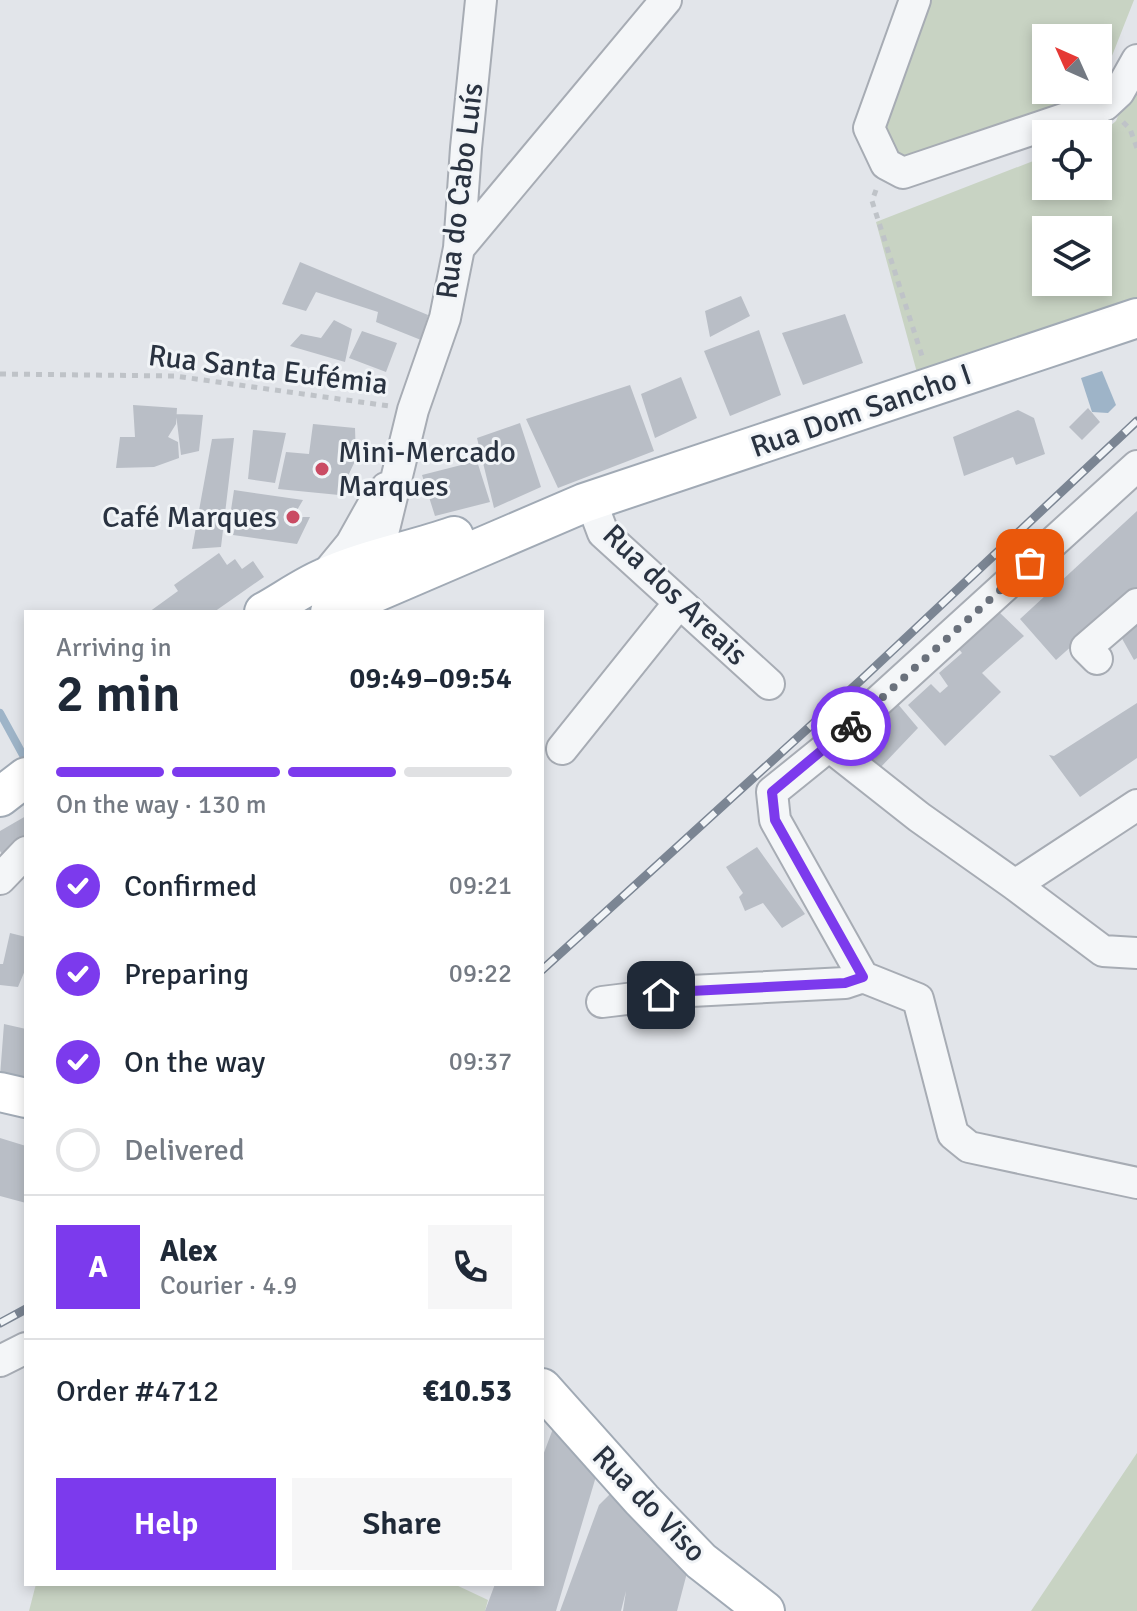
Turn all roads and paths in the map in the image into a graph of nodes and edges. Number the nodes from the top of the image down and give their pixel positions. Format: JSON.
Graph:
{"nodes":[{"id":1,"x":481,"y":0,"type":"edge"},
{"id":2,"x":666,"y":0,"type":"edge"},
{"id":3,"x":915,"y":0,"type":"edge"},
{"id":4,"x":1137,"y":60,"type":"edge"},
{"id":5,"x":466,"y":148,"type":"junction"},
{"id":6,"x":886,"y":164,"type":"junction"},
{"id":7,"x":523,"y":170,"type":"junction"},
{"id":8,"x":459,"y":248,"type":"junction"},
{"id":9,"x":1137,"y":318,"type":"edge"},
{"id":10,"x":0,"y":374,"type":"edge"},
{"id":11,"x":932,"y":387,"type":"junction"},
{"id":12,"x":413,"y":410,"type":"junction"},
{"id":13,"x":1137,"y":466,"type":"edge"},
{"id":14,"x":588,"y":502,"type":"junction"},
{"id":15,"x":380,"y":512,"type":"junction"},
{"id":16,"x":377,"y":558,"type":"junction"},
{"id":17,"x":418,"y":562,"type":"junction"},
{"id":18,"x":330,"y":603,"type":"edge"},
{"id":19,"x":679,"y":603,"type":"junction"},
{"id":20,"x":1137,"y":604,"type":"edge"},
{"id":21,"x":279,"y":610,"type":"edge"},
{"id":22,"x":1097,"y":659,"type":"dead end"},
{"id":23,"x":769,"y":684,"type":"dead end"},
{"id":24,"x":829,"y":746,"type":"junction"},
{"id":25,"x":562,"y":749,"type":"dead end"},
{"id":26,"x":24,"y":779,"type":"edge"},
{"id":27,"x":0,"y":797,"type":"edge"},
{"id":28,"x":24,"y":800,"type":"edge"},
{"id":29,"x":1137,"y":805,"type":"edge"},
{"id":30,"x":0,"y":811,"type":"edge"},
{"id":31,"x":24,"y":854,"type":"edge"},
{"id":32,"x":0,"y":879,"type":"edge"},
{"id":33,"x":1015,"y":885,"type":"junction"},
{"id":34,"x":1137,"y":953,"type":"edge"},
{"id":35,"x":863,"y":977,"type":"junction"},
{"id":36,"x":602,"y":1002,"type":"dead end"},
{"id":37,"x":0,"y":1092,"type":"edge"},
{"id":38,"x":24,"y":1098,"type":"edge"},
{"id":39,"x":1137,"y":1183,"type":"edge"},
{"id":40,"x":24,"y":1349,"type":"edge"},
{"id":41,"x":0,"y":1361,"type":"edge"},
{"id":42,"x":544,"y":1390,"type":"edge"},
{"id":43,"x":765,"y":1611,"type":"edge"}],
"edges":[{"from":1,"to":5,"type":"street","name":"Rua do Cabo Luís"},
{"from":2,"to":7,"type":"street"},
{"from":3,"to":6,"type":"street"},
{"from":4,"to":6,"type":"street"},
{"from":5,"to":7,"type":"street"},
{"from":5,"to":8,"type":"street","name":"Rua do Cabo Luís"},
{"from":6,"to":11,"type":"path"},
{"from":7,"to":8,"type":"street"},
{"from":8,"to":12,"type":"street","name":"Rua do Cabo Luís"},
{"from":9,"to":11,"type":"main road","name":"Rua Dom Sancho I"},
{"from":10,"to":12,"type":"path","name":"Rua Santa Eufémia"},
{"from":11,"to":14,"type":"main road","name":"Rua Dom Sancho I"},
{"from":12,"to":15,"type":"street","name":"Rua do Cabo Luís"},
{"from":13,"to":24,"type":"street"},
{"from":14,"to":17,"type":"main road","name":"Rua Dom Sancho I"},
{"from":14,"to":19,"type":"street","name":"Rua dos Areais"},
{"from":15,"to":16,"type":"street","name":"Rua do Cabo Luís"},
{"from":15,"to":17,"type":"street"},
{"from":15,"to":18,"type":"street","name":"Rua do Cabo Luís"},
{"from":16,"to":17,"type":"main road","name":"Rua Dom Sancho I"},
{"from":16,"to":18,"type":"main road","name":"Rua Dom Sancho I"},
{"from":17,"to":18,"type":"main road","name":"Rua Dom Sancho I"},
{"from":18,"to":21,"type":"main road","name":"Rua Dom Sancho I"},
{"from":19,"to":23,"type":"street","name":"Rua dos Areais"},
{"from":19,"to":25,"type":"street"},
{"from":20,"to":22,"type":"street"},
{"from":24,"to":33,"type":"street"},
{"from":24,"to":35,"type":"street"},
{"from":26,"to":27,"type":"main road"},
{"from":28,"to":30,"type":"main road"},
{"from":29,"to":33,"type":"street"},
{"from":31,"to":32,"type":"street"},
{"from":33,"to":34,"type":"street"},
{"from":35,"to":36,"type":"street"},
{"from":35,"to":39,"type":"street"},
{"from":37,"to":38,"type":"main road"},
{"from":40,"to":41,"type":"street"},
{"from":42,"to":43,"type":"main road","name":"Rua do Viso"}]}
